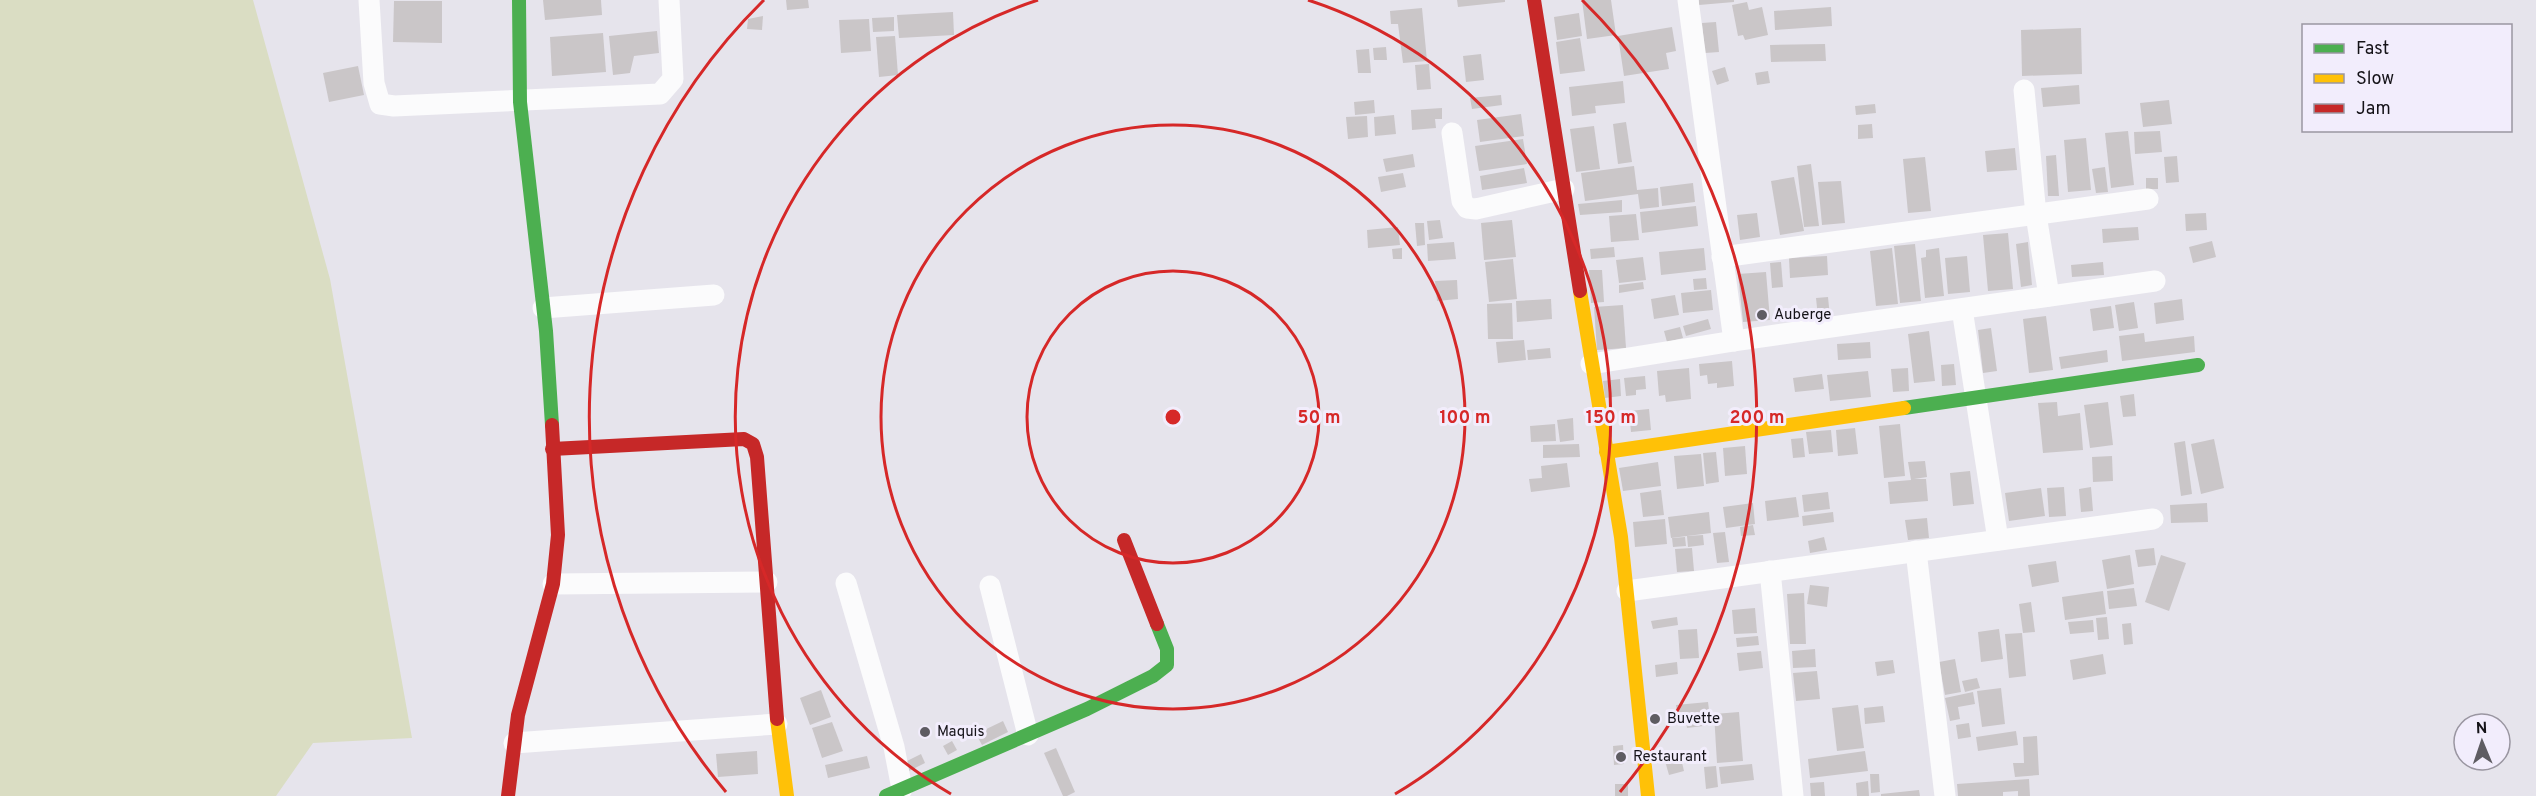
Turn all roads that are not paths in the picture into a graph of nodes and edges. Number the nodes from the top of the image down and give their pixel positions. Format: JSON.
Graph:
{"nodes":[{"id":1,"x":369,"y":0,"type":"edge"},
{"id":2,"x":519,"y":0,"type":"edge"},
{"id":3,"x":669,"y":0,"type":"edge"},
{"id":4,"x":1534,"y":0,"type":"edge"},
{"id":5,"x":1688,"y":0,"type":"edge"},
{"id":6,"x":2024,"y":90,"type":"dead end"},
{"id":7,"x":520,"y":102,"type":"junction"},
{"id":8,"x":1452,"y":133,"type":"dead end"},
{"id":9,"x":1564,"y":189,"type":"junction"},
{"id":10,"x":2148,"y":199,"type":"dead end"},
{"id":11,"x":2036,"y":215,"type":"junction"},
{"id":12,"x":1722,"y":257,"type":"junction"},
{"id":13,"x":2155,"y":281,"type":"dead end"},
{"id":14,"x":714,"y":296,"type":"dead end"},
{"id":15,"x":2049,"y":296,"type":"junction"},
{"id":16,"x":543,"y":308,"type":"junction"},
{"id":17,"x":1962,"y":309,"type":"junction"},
{"id":18,"x":1734,"y":340,"type":"junction"},
{"id":19,"x":1591,"y":364,"type":"junction"},
{"id":20,"x":2198,"y":365,"type":"dead end"},
{"id":21,"x":1976,"y":397,"type":"junction"},
{"id":22,"x":552,"y":449,"type":"junction"},
{"id":23,"x":1606,"y":452,"type":"junction"},
{"id":24,"x":2153,"y":519,"type":"dead end"},
{"id":25,"x":1124,"y":540,"type":"dead end"},
{"id":26,"x":1998,"y":540,"type":"junction"},
{"id":27,"x":1916,"y":551,"type":"junction"},
{"id":28,"x":1770,"y":571,"type":"junction"},
{"id":29,"x":767,"y":582,"type":"junction"},
{"id":30,"x":846,"y":583,"type":"dead end"},
{"id":31,"x":553,"y":584,"type":"junction"},
{"id":32,"x":990,"y":586,"type":"dead end"},
{"id":33,"x":1627,"y":591,"type":"junction"},
{"id":34,"x":777,"y":724,"type":"junction"},
{"id":35,"x":1028,"y":735,"type":"junction"},
{"id":36,"x":514,"y":743,"type":"junction"},
{"id":37,"x":894,"y":792,"type":"edge"},
{"id":38,"x":508,"y":796,"type":"edge"},
{"id":39,"x":787,"y":796,"type":"edge"},
{"id":40,"x":1648,"y":796,"type":"edge"},
{"id":41,"x":1793,"y":796,"type":"edge"},
{"id":42,"x":1945,"y":796,"type":"edge"}],
"edges":[{"from":1,"to":7,"type":"street"},
{"from":2,"to":7,"type":"street"},
{"from":3,"to":7,"type":"street"},
{"from":4,"to":9,"type":"street"},
{"from":5,"to":12,"type":"street"},
{"from":6,"to":11,"type":"street"},
{"from":7,"to":16,"type":"street"},
{"from":8,"to":9,"type":"street"},
{"from":9,"to":19,"type":"street"},
{"from":10,"to":11,"type":"street"},
{"from":11,"to":12,"type":"street"},
{"from":11,"to":15,"type":"street"},
{"from":12,"to":18,"type":"street"},
{"from":13,"to":15,"type":"street"},
{"from":14,"to":16,"type":"street"},
{"from":15,"to":17,"type":"street"},
{"from":16,"to":22,"type":"street"},
{"from":17,"to":18,"type":"street"},
{"from":17,"to":21,"type":"street"},
{"from":18,"to":19,"type":"street"},
{"from":19,"to":23,"type":"street"},
{"from":20,"to":21,"type":"street"},
{"from":21,"to":23,"type":"street"},
{"from":21,"to":26,"type":"street"},
{"from":22,"to":29,"type":"street"},
{"from":22,"to":31,"type":"street"},
{"from":23,"to":33,"type":"street"},
{"from":24,"to":26,"type":"street"},
{"from":25,"to":35,"type":"street"},
{"from":26,"to":27,"type":"street"},
{"from":27,"to":28,"type":"street"},
{"from":27,"to":42,"type":"street"},
{"from":28,"to":33,"type":"street"},
{"from":28,"to":41,"type":"street"},
{"from":29,"to":31,"type":"street"},
{"from":29,"to":34,"type":"street"},
{"from":30,"to":37,"type":"street"},
{"from":31,"to":36,"type":"street"},
{"from":32,"to":35,"type":"street"},
{"from":33,"to":40,"type":"street"},
{"from":34,"to":36,"type":"street"},
{"from":34,"to":39,"type":"street"},
{"from":35,"to":37,"type":"street"},
{"from":36,"to":38,"type":"street"}]}
